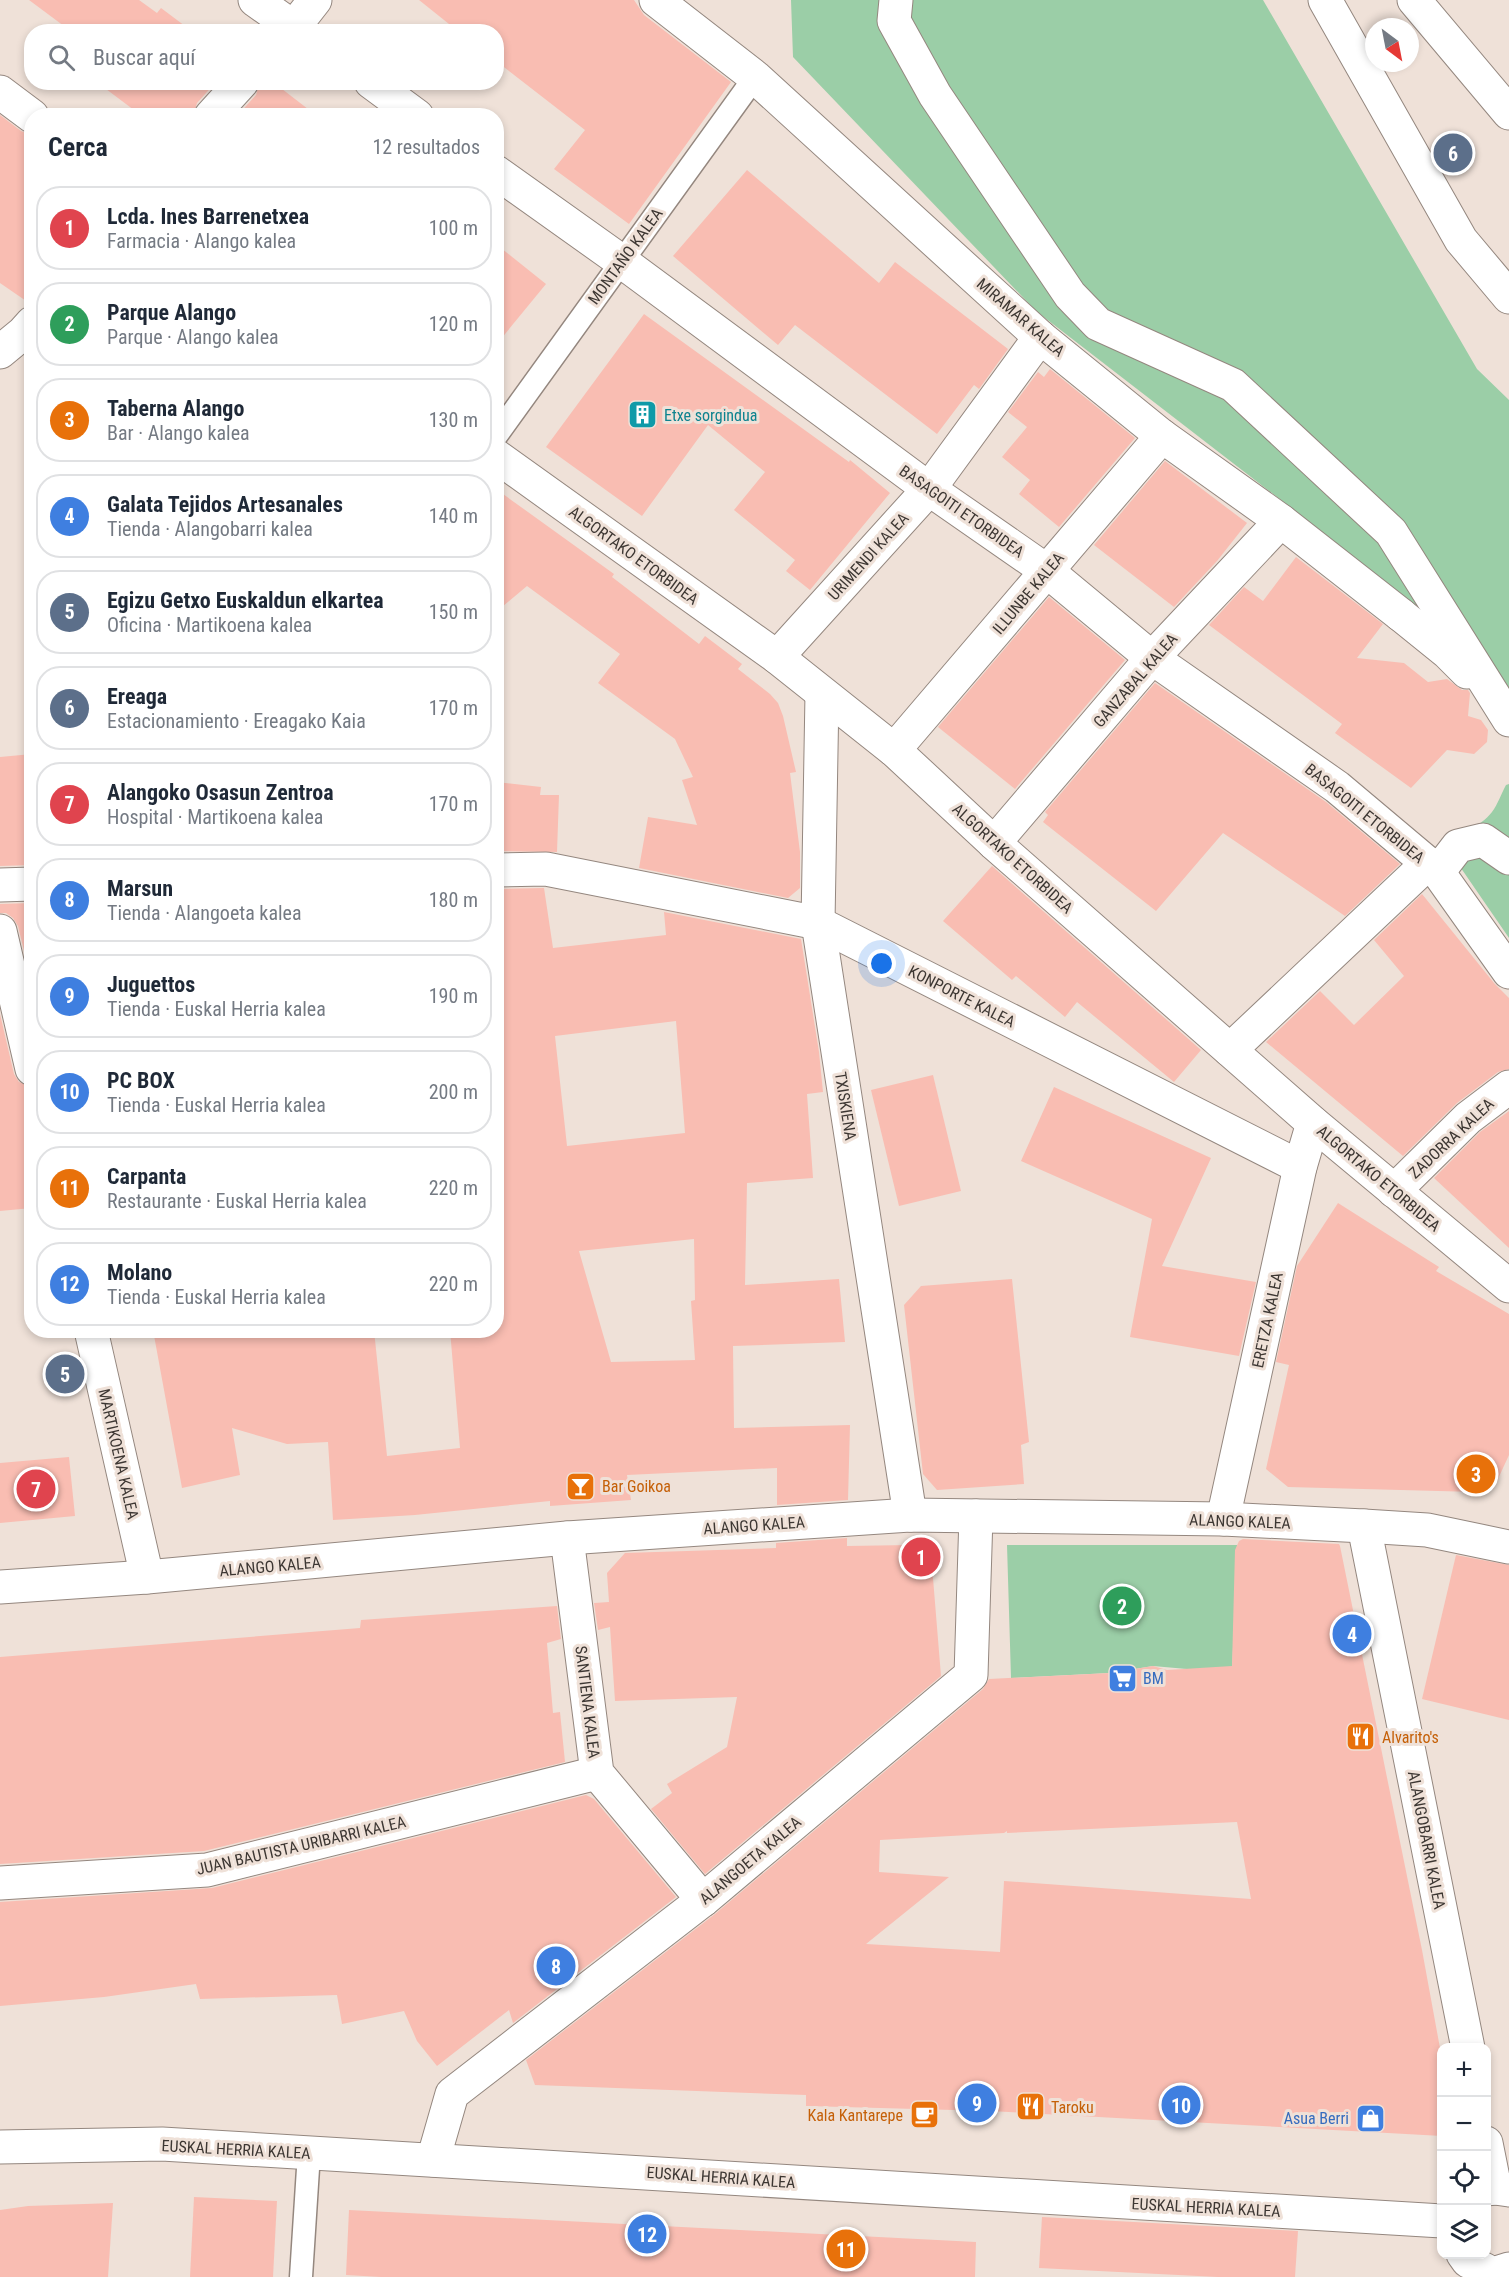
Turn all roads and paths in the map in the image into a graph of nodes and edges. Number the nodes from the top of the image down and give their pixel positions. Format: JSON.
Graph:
{"nodes":[{"id":1,"x":255,"y":0,"type":"edge"},
{"id":2,"x":315,"y":0,"type":"edge"},
{"id":3,"x":656,"y":0,"type":"edge"},
{"id":4,"x":896,"y":0,"type":"edge"},
{"id":5,"x":1325,"y":0,"type":"edge"},
{"id":6,"x":1414,"y":0,"type":"edge"},
{"id":7,"x":287,"y":24,"type":"edge"},
{"id":8,"x":299,"y":24,"type":"edge"},
{"id":9,"x":755,"y":77,"type":"junction"},
{"id":10,"x":235,"y":90,"type":"edge"},
{"id":11,"x":382,"y":90,"type":"edge"},
{"id":12,"x":0,"y":92,"type":"edge"},
{"id":13,"x":218,"y":108,"type":"edge"},
{"id":14,"x":406,"y":108,"type":"edge"},
{"id":15,"x":24,"y":110,"type":"edge"},
{"id":16,"x":1509,"y":113,"type":"edge"},
{"id":17,"x":504,"y":178,"type":"edge"},
{"id":18,"x":621,"y":261,"type":"junction"},
{"id":19,"x":1509,"y":297,"type":"edge"},
{"id":20,"x":1040,"y":337,"type":"junction"},
{"id":21,"x":504,"y":425,"type":"edge"},
{"id":22,"x":1162,"y":436,"type":"junction"},
{"id":23,"x":504,"y":462,"type":"edge"},
{"id":24,"x":929,"y":489,"type":"junction"},
{"id":25,"x":1281,"y":521,"type":"junction"},
{"id":26,"x":1047,"y":571,"type":"junction"},
{"id":27,"x":777,"y":657,"type":"junction"},
{"id":28,"x":1152,"y":658,"type":"junction"},
{"id":29,"x":822,"y":694,"type":"junction"},
{"id":30,"x":1506,"y":715,"type":"edge"},
{"id":31,"x":894,"y":750,"type":"junction"},
{"id":32,"x":994,"y":843,"type":"junction"},
{"id":33,"x":1509,"y":858,"type":"edge"},
{"id":34,"x":1433,"y":868,"type":"junction"},
{"id":35,"x":504,"y":870,"type":"edge"},
{"id":36,"x":24,"y":884,"type":"edge"},
{"id":37,"x":0,"y":885,"type":"edge"},
{"id":38,"x":818,"y":923,"type":"junction"},
{"id":39,"x":0,"y":931,"type":"edge"},
{"id":40,"x":1509,"y":972,"type":"edge"},
{"id":41,"x":24,"y":1034,"type":"edge"},
{"id":42,"x":1230,"y":1050,"type":"junction"},
{"id":43,"x":1509,"y":1087,"type":"edge"},
{"id":44,"x":1313,"y":1123,"type":"junction"},
{"id":45,"x":1300,"y":1167,"type":"junction"},
{"id":46,"x":1394,"y":1191,"type":"junction"},
{"id":47,"x":1509,"y":1286,"type":"edge"},
{"id":48,"x":93,"y":1338,"type":"edge"},
{"id":49,"x":910,"y":1515,"type":"junction"},
{"id":50,"x":976,"y":1516,"type":"junction"},
{"id":51,"x":1223,"y":1519,"type":"junction"},
{"id":52,"x":1364,"y":1526,"type":"junction"},
{"id":53,"x":567,"y":1538,"type":"junction"},
{"id":54,"x":1509,"y":1547,"type":"edge"},
{"id":55,"x":147,"y":1577,"type":"junction"},
{"id":56,"x":0,"y":1587,"type":"edge"},
{"id":57,"x":597,"y":1773,"type":"junction"},
{"id":58,"x":0,"y":1883,"type":"edge"},
{"id":59,"x":703,"y":1900,"type":"junction"},
{"id":60,"x":1467,"y":2043,"type":"edge"},
{"id":61,"x":0,"y":2147,"type":"edge"},
{"id":62,"x":1488,"y":2151,"type":"edge"},
{"id":63,"x":309,"y":2153,"type":"junction"},
{"id":64,"x":433,"y":2160,"type":"junction"},
{"id":65,"x":1497,"y":2189,"type":"edge"},
{"id":66,"x":1437,"y":2221,"type":"edge"},
{"id":67,"x":1467,"y":2259,"type":"edge"},
{"id":68,"x":1499,"y":2273,"type":"edge"},
{"id":69,"x":301,"y":2277,"type":"edge"}],
"edges":[{"from":1,"to":7,"type":"street"},
{"from":2,"to":8,"type":"street"},
{"from":3,"to":9,"type":"street","name":"MIRAMAR KALEA"},
{"from":4,"to":30,"type":"street"},
{"from":5,"to":19,"type":"street"},
{"from":6,"to":16,"type":"street"},
{"from":9,"to":18,"type":"lane","name":"MONTAÑO KALEA"},
{"from":9,"to":20,"type":"street","name":"MIRAMAR KALEA"},
{"from":10,"to":13,"type":"street"},
{"from":11,"to":14,"type":"street"},
{"from":12,"to":15,"type":"street"},
{"from":17,"to":18,"type":"street","name":"BASAGOITI ETORBIDEA"},
{"from":18,"to":21,"type":"lane","name":"MONTAÑO KALEA"},
{"from":18,"to":24,"type":"street","name":"BASAGOITI ETORBIDEA"},
{"from":20,"to":22,"type":"street","name":"MIRAMAR KALEA"},
{"from":20,"to":24,"type":"street","name":"URIMENDI KALEA"},
{"from":22,"to":25,"type":"street","name":"MIRAMAR KALEA"},
{"from":22,"to":26,"type":"street","name":"ILLUNBE KALEA"},
{"from":23,"to":27,"type":"street","name":"ALGORTAKO ETORBIDEA"},
{"from":24,"to":26,"type":"street","name":"BASAGOITI ETORBIDEA"},
{"from":24,"to":27,"type":"street","name":"URIMENDI KALEA"},
{"from":25,"to":28,"type":"street","name":"GANZABAL KALEA"},
{"from":25,"to":30,"type":"street","name":"MIRAMAR KALEA"},
{"from":26,"to":28,"type":"street","name":"BASAGOITI ETORBIDEA"},
{"from":26,"to":31,"type":"street","name":"ILLUNBE KALEA"},
{"from":27,"to":29,"type":"street","name":"ALGORTAKO ETORBIDEA"},
{"from":28,"to":32,"type":"street","name":"GANZABAL KALEA"},
{"from":28,"to":34,"type":"street","name":"BASAGOITI ETORBIDEA"},
{"from":29,"to":31,"type":"street","name":"ALGORTAKO ETORBIDEA"},
{"from":29,"to":38,"type":"street","name":"TXISKIENA"},
{"from":31,"to":32,"type":"street","name":"ALGORTAKO ETORBIDEA"},
{"from":32,"to":42,"type":"street","name":"ALGORTAKO ETORBIDEA"},
{"from":33,"to":34,"type":"street"},
{"from":34,"to":40,"type":"street","name":"BASAGOITI ETORBIDEA"},
{"from":34,"to":42,"type":"street"},
{"from":35,"to":38,"type":"street","name":"KONPORTE KALEA"},
{"from":36,"to":37,"type":"street"},
{"from":38,"to":45,"type":"street","name":"KONPORTE KALEA"},
{"from":38,"to":49,"type":"street","name":"TXISKIENA"},
{"from":39,"to":41,"type":"street"},
{"from":42,"to":44,"type":"street","name":"ALGORTAKO ETORBIDEA"},
{"from":43,"to":46,"type":"street","name":"ZADORRA KALEA"},
{"from":44,"to":45,"type":"street","name":"ERETZA KALEA"},
{"from":44,"to":46,"type":"street","name":"ALGORTAKO ETORBIDEA"},
{"from":45,"to":51,"type":"street","name":"ERETZA KALEA"},
{"from":46,"to":47,"type":"street","name":"ALGORTAKO ETORBIDEA"},
{"from":48,"to":55,"type":"street","name":"MARTIKOENA KALEA"},
{"from":49,"to":50,"type":"street","name":"ALANGO KALEA"},
{"from":49,"to":53,"type":"street","name":"ALANGO KALEA"},
{"from":50,"to":51,"type":"street","name":"ALANGO KALEA"},
{"from":50,"to":59,"type":"street","name":"ALANGOETA KALEA"},
{"from":51,"to":52,"type":"street","name":"ALANGO KALEA"},
{"from":52,"to":54,"type":"street","name":"ALANGO KALEA"},
{"from":52,"to":60,"type":"street","name":"ALANGOBARRI KALEA"},
{"from":53,"to":55,"type":"street","name":"ALANGO KALEA"},
{"from":53,"to":57,"type":"street","name":"SANTIENA KALEA"},
{"from":55,"to":56,"type":"street","name":"ALANGO KALEA"},
{"from":57,"to":58,"type":"street","name":"JUAN BAUTISTA URIBARRI KALEA"},
{"from":57,"to":59,"type":"street","name":"SANTIENA KALEA"},
{"from":59,"to":64,"type":"street","name":"ALANGOETA KALEA"},
{"from":61,"to":63,"type":"street","name":"EUSKAL HERRIA KALEA"},
{"from":62,"to":65,"type":"street"},
{"from":63,"to":64,"type":"street","name":"EUSKAL HERRIA KALEA"},
{"from":63,"to":69,"type":"lane"},
{"from":64,"to":66,"type":"street","name":"EUSKAL HERRIA KALEA"},
{"from":67,"to":68,"type":"street"}]}
